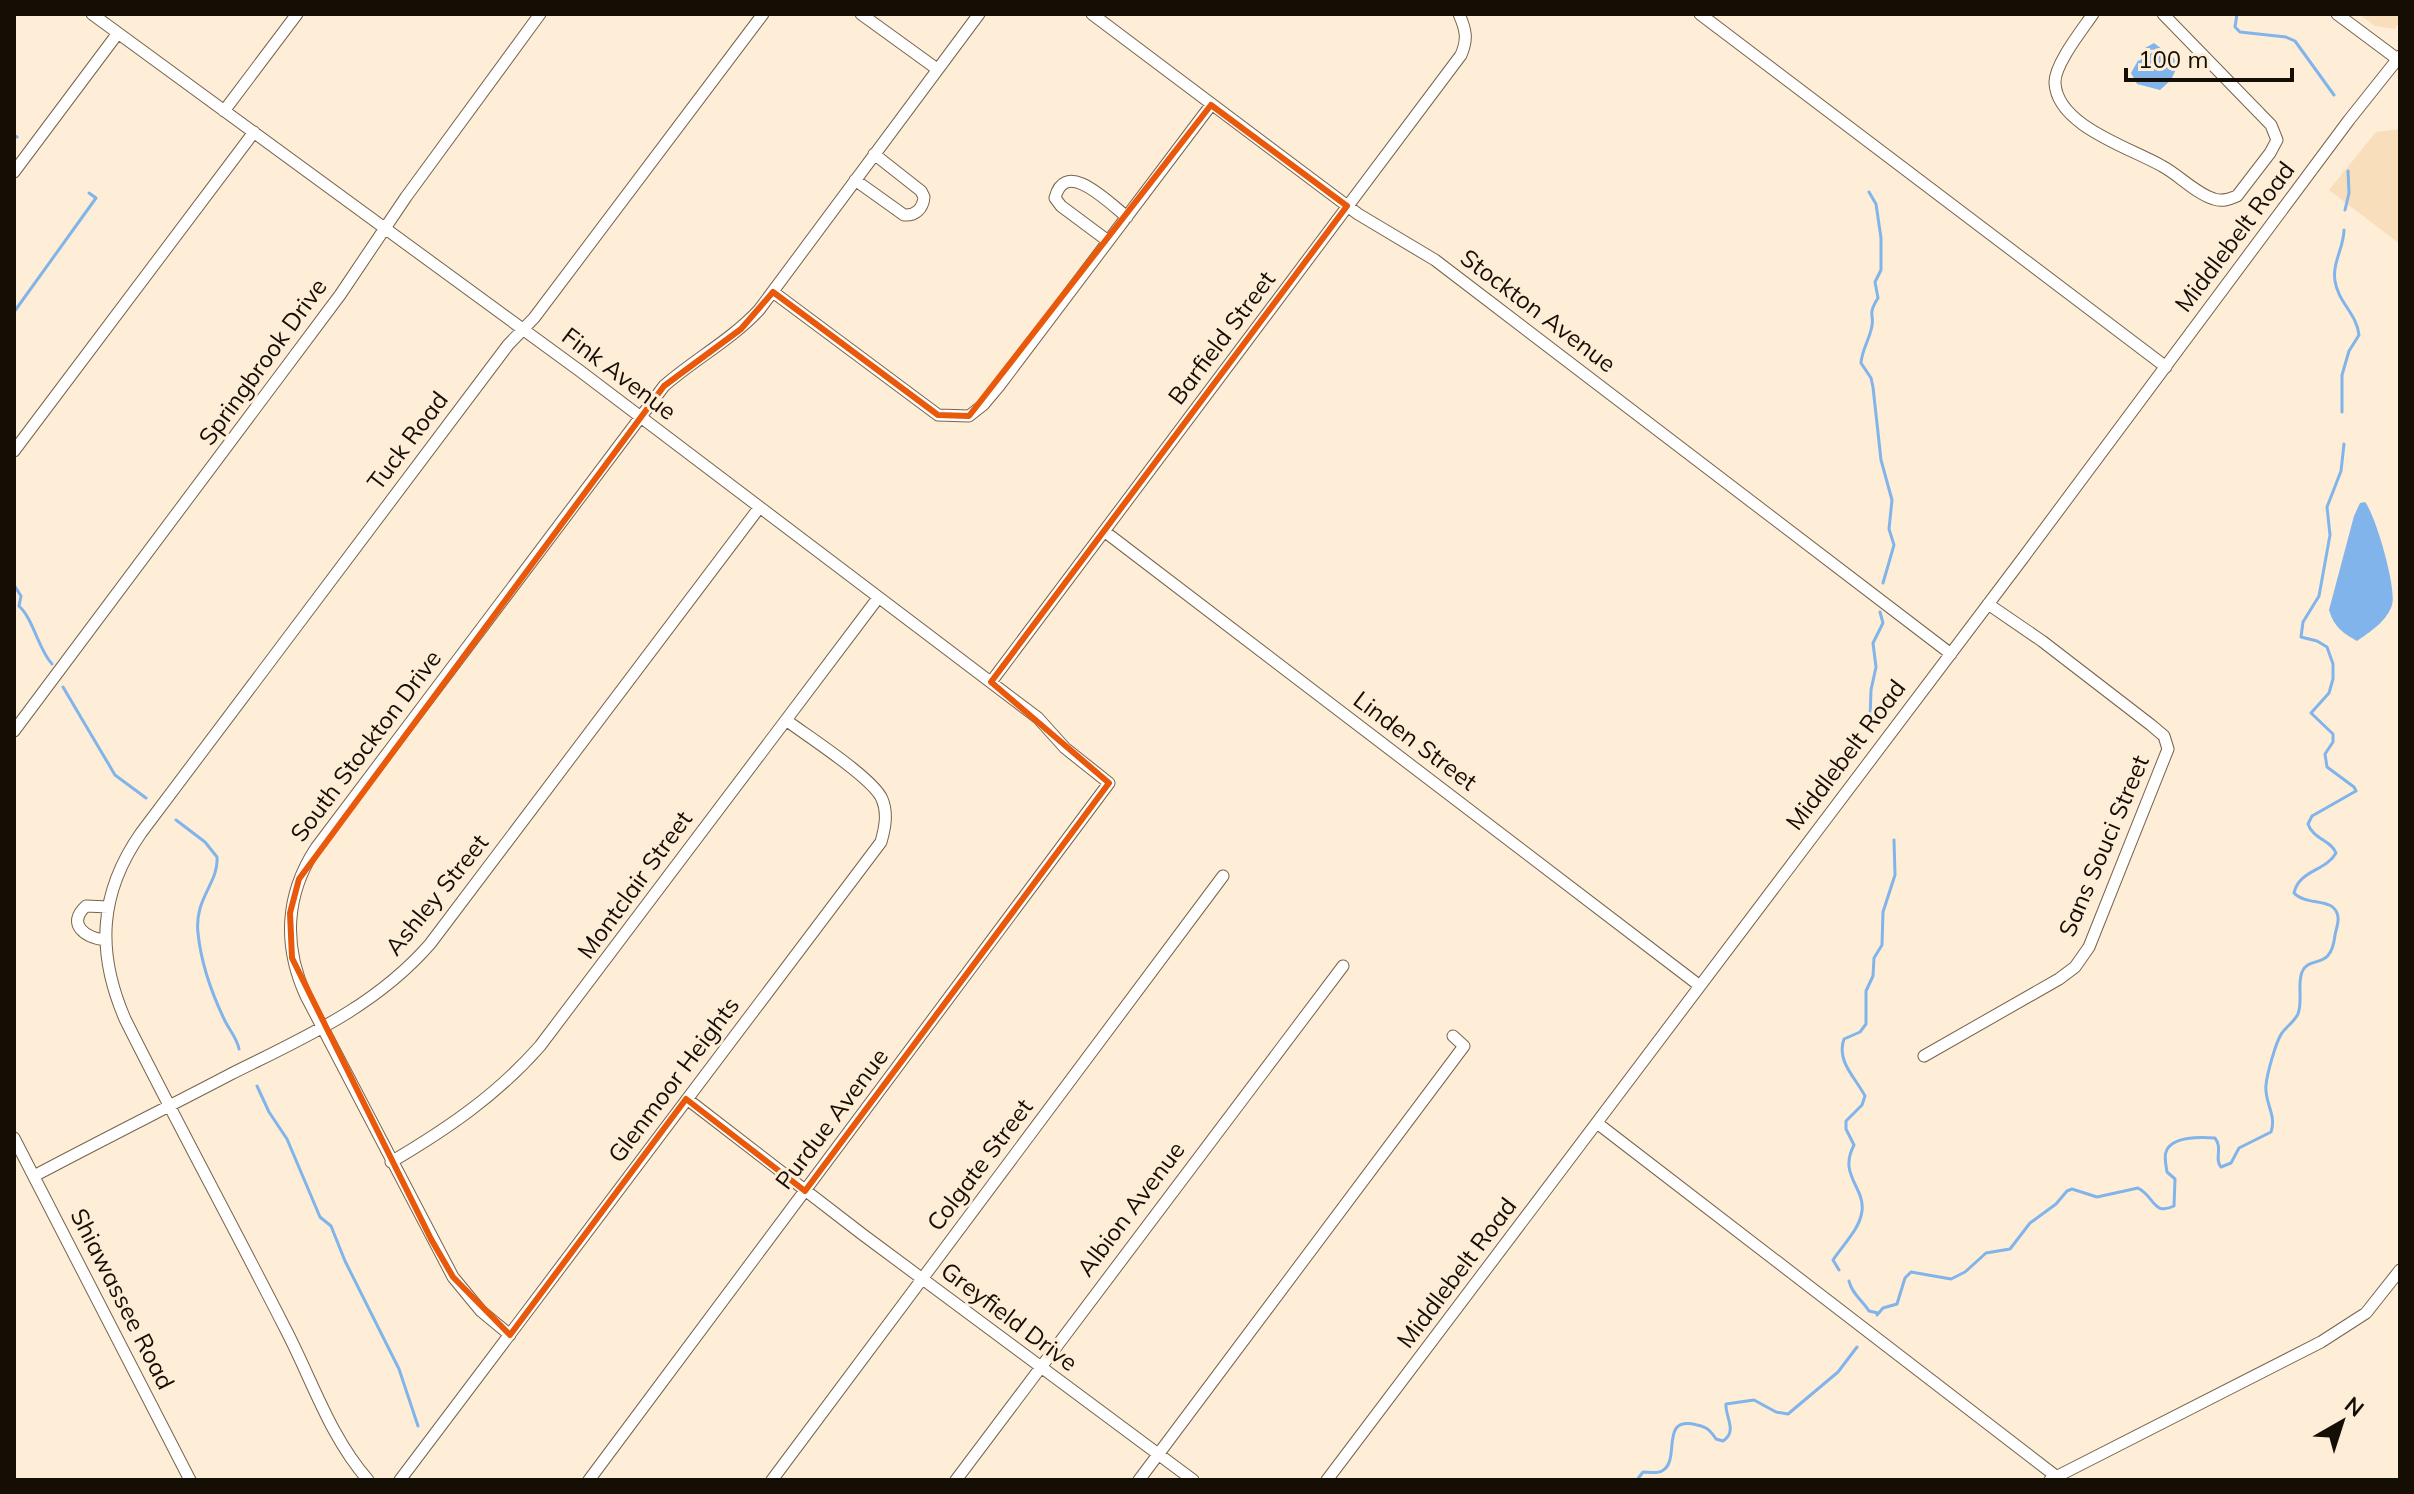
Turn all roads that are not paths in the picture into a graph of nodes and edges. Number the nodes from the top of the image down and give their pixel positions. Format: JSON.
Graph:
{"nodes":[{"id":1,"x":92,"y":14,"type":"edge"},
{"id":2,"x":297,"y":14,"type":"edge"},
{"id":3,"x":540,"y":14,"type":"edge"},
{"id":4,"x":763,"y":14,"type":"edge"},
{"id":5,"x":861,"y":14,"type":"edge"},
{"id":6,"x":979,"y":14,"type":"edge"},
{"id":7,"x":1092,"y":14,"type":"edge"},
{"id":8,"x":1459,"y":14,"type":"edge"},
{"id":9,"x":1700,"y":14,"type":"edge"},
{"id":10,"x":2093,"y":14,"type":"edge"},
{"id":11,"x":2163,"y":14,"type":"edge"},
{"id":12,"x":2337,"y":14,"type":"edge"},
{"id":13,"x":118,"y":33,"type":"junction"},
{"id":14,"x":2399,"y":59,"type":"edge"},
{"id":15,"x":937,"y":69,"type":"junction"},
{"id":16,"x":1211,"y":105,"type":"junction"},
{"id":17,"x":224,"y":111,"type":"junction"},
{"id":18,"x":254,"y":132,"type":"junction"},
{"id":19,"x":874,"y":154,"type":"junction"},
{"id":20,"x":14,"y":172,"type":"edge"},
{"id":21,"x":855,"y":180,"type":"junction"},
{"id":22,"x":1347,"y":206,"type":"junction"},
{"id":23,"x":1127,"y":217,"type":"junction"},
{"id":24,"x":386,"y":228,"type":"junction"},
{"id":25,"x":1108,"y":241,"type":"junction"},
{"id":26,"x":773,"y":292,"type":"junction"},
{"id":27,"x":524,"y":330,"type":"junction"},
{"id":28,"x":2166,"y":367,"type":"junction"},
{"id":29,"x":641,"y":417,"type":"junction"},
{"id":30,"x":14,"y":451,"type":"edge"},
{"id":31,"x":759,"y":508,"type":"junction"},
{"id":32,"x":1104,"y":531,"type":"junction"},
{"id":33,"x":878,"y":598,"type":"junction"},
{"id":34,"x":1988,"y":604,"type":"junction"},
{"id":35,"x":1951,"y":654,"type":"junction"},
{"id":36,"x":991,"y":682,"type":"junction"},
{"id":37,"x":786,"y":720,"type":"junction"},
{"id":38,"x":14,"y":731,"type":"edge"},
{"id":39,"x":1109,"y":783,"type":"joint"},
{"id":40,"x":1223,"y":876,"type":"dead end"},
{"id":41,"x":108,"y":907,"type":"junction"},
{"id":42,"x":106,"y":940,"type":"junction"},
{"id":43,"x":1343,"y":966,"type":"dead end"},
{"id":44,"x":1700,"y":986,"type":"junction"},
{"id":45,"x":323,"y":1027,"type":"junction"},
{"id":46,"x":1453,"y":1036,"type":"dead end"},
{"id":47,"x":1924,"y":1056,"type":"dead end"},
{"id":48,"x":687,"y":1099,"type":"junction"},
{"id":49,"x":169,"y":1106,"type":"junction"},
{"id":50,"x":1597,"y":1123,"type":"junction"},
{"id":51,"x":14,"y":1138,"type":"edge"},
{"id":52,"x":391,"y":1162,"type":"junction"},
{"id":53,"x":34,"y":1176,"type":"junction"},
{"id":54,"x":805,"y":1191,"type":"junction"},
{"id":55,"x":2400,"y":1270,"type":"edge"},
{"id":56,"x":923,"y":1279,"type":"junction"},
{"id":57,"x":510,"y":1335,"type":"junction"},
{"id":58,"x":1041,"y":1368,"type":"junction"},
{"id":59,"x":1159,"y":1456,"type":"junction"},
{"id":60,"x":2054,"y":1478,"type":"edge"},
{"id":61,"x":190,"y":1480,"type":"edge"},
{"id":62,"x":368,"y":1480,"type":"edge"},
{"id":63,"x":400,"y":1480,"type":"edge"},
{"id":64,"x":589,"y":1480,"type":"edge"},
{"id":65,"x":772,"y":1480,"type":"edge"},
{"id":66,"x":956,"y":1480,"type":"edge"},
{"id":67,"x":1139,"y":1480,"type":"edge"},
{"id":68,"x":1193,"y":1480,"type":"edge"},
{"id":69,"x":1327,"y":1480,"type":"edge"}],
"edges":[{"from":1,"to":13,"type":"street","name":"Fink Avenue"},
{"from":2,"to":17,"type":"street"},
{"from":3,"to":24,"type":"street","name":"Springbrook Drive"},
{"from":4,"to":27,"type":"street","name":"Tuck Road"},
{"from":5,"to":15,"type":"street"},
{"from":6,"to":15,"type":"street","name":"South Stockton Drive"},
{"from":7,"to":16,"type":"street","name":"Stockton Avenue"},
{"from":8,"to":22,"type":"street","name":"Barfield Street"},
{"from":9,"to":28,"type":"street"},
{"from":10,"to":11,"type":"street"},
{"from":12,"to":14,"type":"street"},
{"from":13,"to":17,"type":"street","name":"Fink Avenue"},
{"from":13,"to":20,"type":"street"},
{"from":14,"to":28,"type":"street","name":"Middlebelt Road"},
{"from":15,"to":19,"type":"street","name":"South Stockton Drive"},
{"from":16,"to":22,"type":"street","name":"Stockton Avenue"},
{"from":16,"to":23,"type":"street"},
{"from":17,"to":18,"type":"street","name":"Fink Avenue"},
{"from":18,"to":24,"type":"street","name":"Fink Avenue"},
{"from":18,"to":30,"type":"street"},
{"from":19,"to":21,"type":"street","name":"South Stockton Drive"},
{"from":19,"to":21,"type":"street"},
{"from":21,"to":26,"type":"street","name":"South Stockton Drive"},
{"from":22,"to":32,"type":"street","name":"Barfield Street"},
{"from":22,"to":35,"type":"street","name":"Stockton Avenue"},
{"from":23,"to":25,"type":"street"},
{"from":23,"to":25,"type":"street"},
{"from":24,"to":27,"type":"street","name":"Fink Avenue"},
{"from":24,"to":38,"type":"street","name":"Springbrook Drive"},
{"from":25,"to":26,"type":"street"},
{"from":26,"to":29,"type":"street","name":"South Stockton Drive"},
{"from":27,"to":29,"type":"street","name":"Fink Avenue"},
{"from":27,"to":41,"type":"street","name":"Tuck Road"},
{"from":28,"to":34,"type":"street","name":"Middlebelt Road"},
{"from":29,"to":31,"type":"street","name":"Fink Avenue"},
{"from":29,"to":45,"type":"street","name":"South Stockton Drive"},
{"from":31,"to":33,"type":"street","name":"Fink Avenue"},
{"from":31,"to":45,"type":"street","name":"Ashley Street"},
{"from":32,"to":36,"type":"street","name":"Barfield Street"},
{"from":32,"to":44,"type":"street","name":"Linden Street"},
{"from":33,"to":36,"type":"street","name":"Fink Avenue"},
{"from":33,"to":37,"type":"street","name":"Montclair Street"},
{"from":34,"to":35,"type":"street","name":"Middlebelt Road"},
{"from":34,"to":47,"type":"street","name":"Sans Souci Street"},
{"from":35,"to":44,"type":"street","name":"Middlebelt Road"},
{"from":36,"to":39,"type":"street","name":"Fink Avenue"},
{"from":37,"to":48,"type":"street","name":"Glenmoor Heights"},
{"from":37,"to":52,"type":"street","name":"Montclair Street"},
{"from":39,"to":54,"type":"street","name":"Purdue Avenue"},
{"from":40,"to":56,"type":"street","name":"Colgate Street"},
{"from":41,"to":42,"type":"street","name":"Tuck Road"},
{"from":41,"to":42,"type":"street"},
{"from":42,"to":49,"type":"street","name":"Tuck Road"},
{"from":43,"to":58,"type":"street","name":"Albion Avenue"},
{"from":44,"to":50,"type":"street","name":"Middlebelt Road"},
{"from":45,"to":49,"type":"street","name":"Ashley Street"},
{"from":45,"to":52,"type":"street","name":"South Stockton Drive"},
{"from":46,"to":59,"type":"street"},
{"from":48,"to":54,"type":"street","name":"Greyfield Drive"},
{"from":48,"to":57,"type":"street","name":"Glenmoor Heights"},
{"from":49,"to":53,"type":"street","name":"Ashley Street"},
{"from":49,"to":62,"type":"street","name":"Tuck Road"},
{"from":50,"to":60,"type":"street"},
{"from":50,"to":69,"type":"street","name":"Middlebelt Road"},
{"from":51,"to":53,"type":"street","name":"Shiawassee Road"},
{"from":52,"to":57,"type":"street","name":"South Stockton Drive"},
{"from":53,"to":61,"type":"street","name":"Shiawassee Road"},
{"from":54,"to":56,"type":"street","name":"Greyfield Drive"},
{"from":54,"to":64,"type":"street","name":"Purdue Avenue"},
{"from":55,"to":60,"type":"street"},
{"from":56,"to":58,"type":"street","name":"Greyfield Drive"},
{"from":56,"to":65,"type":"street","name":"Colgate Street"},
{"from":57,"to":63,"type":"street","name":"Glenmoor Heights"},
{"from":58,"to":59,"type":"street","name":"Greyfield Drive"},
{"from":58,"to":66,"type":"street","name":"Albion Avenue"},
{"from":59,"to":67,"type":"street"},
{"from":59,"to":68,"type":"street","name":"Greyfield Drive"}]}
